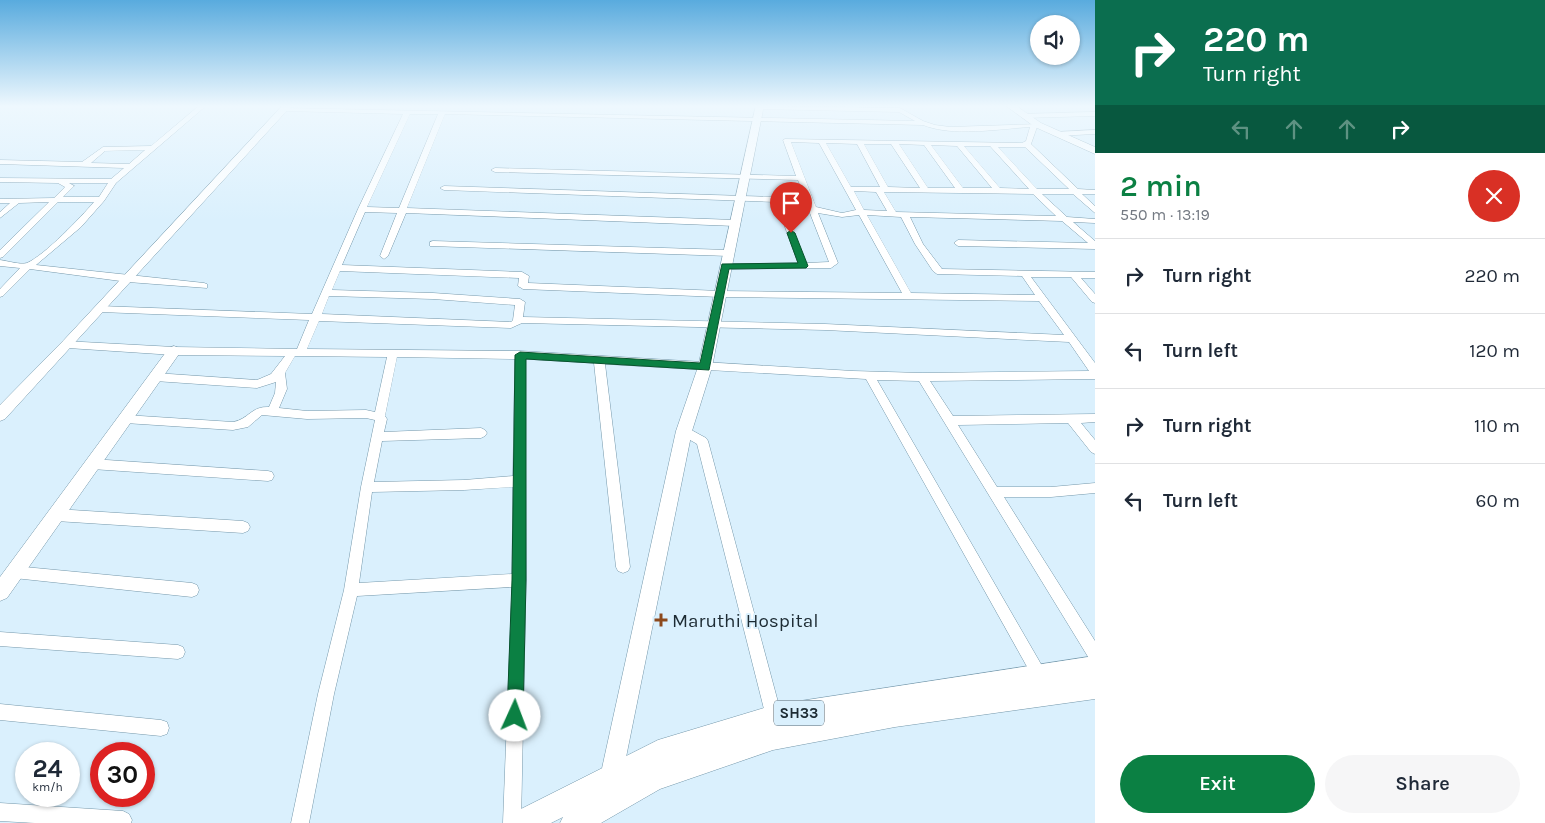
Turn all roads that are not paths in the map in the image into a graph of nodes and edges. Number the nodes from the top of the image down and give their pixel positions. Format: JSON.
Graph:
{"nodes":[{"id":1,"x":158,"y":143,"type":"edge"},
{"id":2,"x":253,"y":143,"type":"edge"},
{"id":3,"x":392,"y":143,"type":"edge"},
{"id":4,"x":430,"y":143,"type":"edge"},
{"id":5,"x":752,"y":143,"type":"edge"},
{"id":6,"x":788,"y":143,"type":"edge"},
{"id":7,"x":823,"y":143,"type":"edge"},
{"id":8,"x":860,"y":143,"type":"edge"},
{"id":9,"x":894,"y":143,"type":"edge"},
{"id":10,"x":926,"y":143,"type":"edge"},
{"id":11,"x":939,"y":143,"type":"edge"},
{"id":12,"x":1078,"y":143,"type":"edge"},
{"id":13,"x":959,"y":144,"type":"junction"},
{"id":14,"x":992,"y":144,"type":"junction"},
{"id":15,"x":1027,"y":144,"type":"joint"},
{"id":16,"x":152,"y":148,"type":"junction"},
{"id":17,"x":1095,"y":151,"type":"edge"},
{"id":18,"x":0,"y":162,"type":"edge"},
{"id":19,"x":83,"y":165,"type":"junction"},
{"id":20,"x":131,"y":166,"type":"junction"},
{"id":21,"x":495,"y":170,"type":"dead end"},
{"id":22,"x":745,"y":176,"type":"junction"},
{"id":23,"x":801,"y":178,"type":"junction"},
{"id":24,"x":0,"y":180,"type":"edge"},
{"id":25,"x":58,"y":181,"type":"junction"},
{"id":26,"x":113,"y":181,"type":"junction"},
{"id":27,"x":444,"y":188,"type":"dead end"},
{"id":28,"x":849,"y":188,"type":"junction"},
{"id":29,"x":881,"y":189,"type":"junction"},
{"id":30,"x":926,"y":190,"type":"junction"},
{"id":31,"x":961,"y":191,"type":"junction"},
{"id":32,"x":999,"y":192,"type":"junction"},
{"id":33,"x":1074,"y":192,"type":"junction"},
{"id":34,"x":1095,"y":192,"type":"edge"},
{"id":35,"x":1037,"y":193,"type":"junction"},
{"id":36,"x":741,"y":198,"type":"junction"},
{"id":37,"x":101,"y":199,"type":"junction"},
{"id":38,"x":779,"y":199,"type":"junction"},
{"id":39,"x":55,"y":200,"type":"junction"},
{"id":40,"x":0,"y":201,"type":"edge"},
{"id":41,"x":17,"y":201,"type":"junction"},
{"id":42,"x":811,"y":205,"type":"junction"},
{"id":43,"x":362,"y":209,"type":"junction"},
{"id":44,"x":402,"y":211,"type":"junction"},
{"id":45,"x":1095,"y":211,"type":"edge"},
{"id":46,"x":862,"y":212,"type":"junction"},
{"id":47,"x":894,"y":214,"type":"junction"},
{"id":48,"x":904,"y":214,"type":"junction"},
{"id":49,"x":0,"y":216,"type":"edge"},
{"id":50,"x":1066,"y":220,"type":"junction"},
{"id":51,"x":1095,"y":221,"type":"edge"},
{"id":52,"x":735,"y":223,"type":"junction"},
{"id":53,"x":958,"y":243,"type":"dead end"},
{"id":54,"x":433,"y":244,"type":"dead end"},
{"id":55,"x":1095,"y":246,"type":"edge"},
{"id":56,"x":0,"y":255,"type":"edge"},
{"id":57,"x":384,"y":256,"type":"dead end"},
{"id":58,"x":727,"y":260,"type":"junction"},
{"id":59,"x":0,"y":263,"type":"edge"},
{"id":60,"x":28,"y":266,"type":"junction"},
{"id":61,"x":803,"y":266,"type":"junction"},
{"id":62,"x":337,"y":268,"type":"junction"},
{"id":63,"x":1024,"y":273,"type":"junction"},
{"id":64,"x":1073,"y":274,"type":"junction"},
{"id":65,"x":1095,"y":276,"type":"edge"},
{"id":66,"x":128,"y":279,"type":"junction"},
{"id":67,"x":204,"y":286,"type":"dead end"},
{"id":68,"x":522,"y":286,"type":"junction"},
{"id":69,"x":326,"y":293,"type":"junction"},
{"id":70,"x":0,"y":294,"type":"edge"},
{"id":71,"x":720,"y":294,"type":"junction"},
{"id":72,"x":908,"y":296,"type":"junction"},
{"id":73,"x":1043,"y":298,"type":"junction"},
{"id":74,"x":1095,"y":300,"type":"edge"},
{"id":75,"x":520,"y":302,"type":"junction"},
{"id":76,"x":100,"y":309,"type":"junction"},
{"id":77,"x":316,"y":316,"type":"junction"},
{"id":78,"x":518,"y":320,"type":"junction"},
{"id":79,"x":714,"y":325,"type":"junction"},
{"id":80,"x":1071,"y":339,"type":"junction"},
{"id":81,"x":68,"y":344,"type":"junction"},
{"id":82,"x":174,"y":351,"type":"junction"},
{"id":83,"x":296,"y":352,"type":"junction"},
{"id":84,"x":393,"y":354,"type":"junction"},
{"id":85,"x":520,"y":355,"type":"junction"},
{"id":86,"x":599,"y":360,"type":"junction"},
{"id":87,"x":705,"y":367,"type":"junction"},
{"id":88,"x":1095,"y":370,"type":"edge"},
{"id":89,"x":280,"y":374,"type":"junction"},
{"id":90,"x":869,"y":375,"type":"junction"},
{"id":91,"x":1095,"y":375,"type":"edge"},
{"id":92,"x":156,"y":377,"type":"junction"},
{"id":93,"x":922,"y":377,"type":"junction"},
{"id":94,"x":272,"y":412,"type":"junction"},
{"id":95,"x":0,"y":415,"type":"edge"},
{"id":96,"x":379,"y":417,"type":"junction"},
{"id":97,"x":1071,"y":418,"type":"junction"},
{"id":98,"x":1095,"y":418,"type":"edge"},
{"id":99,"x":125,"y":419,"type":"junction"},
{"id":100,"x":949,"y":421,"type":"junction"},
{"id":101,"x":684,"y":431,"type":"junction"},
{"id":102,"x":481,"y":433,"type":"dead end"},
{"id":103,"x":378,"y":436,"type":"junction"},
{"id":104,"x":1095,"y":449,"type":"edge"},
{"id":105,"x":92,"y":464,"type":"junction"},
{"id":106,"x":268,"y":476,"type":"dead end"},
{"id":107,"x":519,"y":482,"type":"junction"},
{"id":108,"x":367,"y":487,"type":"junction"},
{"id":109,"x":1095,"y":488,"type":"edge"},
{"id":110,"x":993,"y":492,"type":"junction"},
{"id":111,"x":56,"y":515,"type":"junction"},
{"id":112,"x":243,"y":527,"type":"dead end"},
{"id":113,"x":623,"y":567,"type":"dead end"},
{"id":114,"x":14,"y":572,"type":"junction"},
{"id":115,"x":519,"y":580,"type":"junction"},
{"id":116,"x":192,"y":590,"type":"dead end"},
{"id":117,"x":351,"y":590,"type":"junction"},
{"id":118,"x":0,"y":592,"type":"edge"},
{"id":119,"x":0,"y":639,"type":"edge"},
{"id":120,"x":178,"y":652,"type":"dead end"},
{"id":121,"x":1095,"y":655,"type":"edge"},
{"id":122,"x":1095,"y":668,"type":"edge"},
{"id":123,"x":1040,"y":676,"type":"junction"},
{"id":124,"x":1095,"y":687,"type":"edge"},
{"id":125,"x":0,"y":712,"type":"edge"},
{"id":126,"x":774,"y":717,"type":"junction"},
{"id":127,"x":160,"y":728,"type":"dead end"},
{"id":128,"x":610,"y":791,"type":"junction"},
{"id":129,"x":0,"y":812,"type":"edge"},
{"id":130,"x":124,"y":820,"type":"dead end"},
{"id":131,"x":523,"y":822,"type":"edge"},
{"id":132,"x":300,"y":823,"type":"edge"},
{"id":133,"x":574,"y":823,"type":"edge"}],
"edges":[{"from":1,"to":16,"type":"street"},
{"from":2,"to":66,"type":"street"},
{"from":3,"to":43,"type":"street"},
{"from":4,"to":44,"type":"street"},
{"from":5,"to":22,"type":"street"},
{"from":6,"to":23,"type":"street"},
{"from":7,"to":28,"type":"street"},
{"from":8,"to":29,"type":"street"},
{"from":9,"to":30,"type":"street"},
{"from":10,"to":31,"type":"street"},
{"from":11,"to":13,"type":"street"},
{"from":12,"to":17,"type":"street"},
{"from":13,"to":14,"type":"street"},
{"from":13,"to":32,"type":"street"},
{"from":14,"to":15,"type":"street"},
{"from":14,"to":35,"type":"street"},
{"from":15,"to":33,"type":"street"},
{"from":16,"to":19,"type":"street"},
{"from":16,"to":20,"type":"street"},
{"from":18,"to":19,"type":"street"},
{"from":19,"to":20,"type":"street"},
{"from":20,"to":26,"type":"street"},
{"from":21,"to":22,"type":"street"},
{"from":22,"to":23,"type":"street"},
{"from":22,"to":36,"type":"street"},
{"from":23,"to":42,"type":"street"},
{"from":24,"to":25,"type":"street"},
{"from":25,"to":26,"type":"street"},
{"from":25,"to":39,"type":"street"},
{"from":26,"to":37,"type":"street"},
{"from":27,"to":36,"type":"street"},
{"from":28,"to":29,"type":"street"},
{"from":28,"to":46,"type":"street"},
{"from":29,"to":30,"type":"street"},
{"from":29,"to":47,"type":"street"},
{"from":30,"to":31,"type":"street"},
{"from":31,"to":32,"type":"street"},
{"from":32,"to":35,"type":"street"},
{"from":33,"to":34,"type":"street"},
{"from":33,"to":35,"type":"street"},
{"from":33,"to":45,"type":"street"},
{"from":35,"to":50,"type":"street"},
{"from":36,"to":38,"type":"street"},
{"from":36,"to":52,"type":"street"},
{"from":37,"to":39,"type":"street"},
{"from":37,"to":60,"type":"street"},
{"from":38,"to":42,"type":"street"},
{"from":38,"to":61,"type":"street"},
{"from":39,"to":41,"type":"street"},
{"from":39,"to":56,"type":"street"},
{"from":40,"to":41,"type":"street"},
{"from":41,"to":49,"type":"street"},
{"from":42,"to":46,"type":"street"},
{"from":42,"to":61,"type":"street"},
{"from":43,"to":44,"type":"street"},
{"from":43,"to":62,"type":"street"},
{"from":44,"to":52,"type":"street"},
{"from":44,"to":57,"type":"street"},
{"from":46,"to":47,"type":"street"},
{"from":46,"to":72,"type":"street"},
{"from":47,"to":48,"type":"street"},
{"from":48,"to":50,"type":"street"},
{"from":48,"to":63,"type":"street"},
{"from":50,"to":51,"type":"street"},
{"from":50,"to":55,"type":"street"},
{"from":52,"to":58,"type":"street"},
{"from":53,"to":55,"type":"street"},
{"from":54,"to":58,"type":"street"},
{"from":58,"to":61,"type":"street"},
{"from":58,"to":71,"type":"street"},
{"from":59,"to":60,"type":"street"},
{"from":60,"to":66,"type":"street"},
{"from":60,"to":70,"type":"street"},
{"from":62,"to":68,"type":"street"},
{"from":62,"to":69,"type":"street"},
{"from":63,"to":64,"type":"street"},
{"from":63,"to":73,"type":"street"},
{"from":64,"to":65,"type":"street"},
{"from":64,"to":74,"type":"street"},
{"from":66,"to":67,"type":"street"},
{"from":66,"to":76,"type":"street"},
{"from":68,"to":71,"type":"street"},
{"from":68,"to":75,"type":"street"},
{"from":69,"to":75,"type":"street"},
{"from":69,"to":77,"type":"street"},
{"from":71,"to":72,"type":"street"},
{"from":71,"to":79,"type":"street"},
{"from":72,"to":73,"type":"street"},
{"from":73,"to":80,"type":"street"},
{"from":75,"to":78,"type":"street"},
{"from":76,"to":77,"type":"street"},
{"from":76,"to":81,"type":"street"},
{"from":77,"to":78,"type":"street"},
{"from":77,"to":83,"type":"street"},
{"from":78,"to":79,"type":"street"},
{"from":79,"to":80,"type":"street"},
{"from":79,"to":87,"type":"street"},
{"from":80,"to":88,"type":"street"},
{"from":81,"to":82,"type":"street"},
{"from":81,"to":95,"type":"street"},
{"from":82,"to":83,"type":"street"},
{"from":82,"to":92,"type":"street"},
{"from":83,"to":84,"type":"street"},
{"from":83,"to":89,"type":"street"},
{"from":84,"to":85,"type":"street"},
{"from":84,"to":96,"type":"street"},
{"from":85,"to":86,"type":"street"},
{"from":85,"to":107,"type":"street"},
{"from":86,"to":87,"type":"street"},
{"from":86,"to":113,"type":"street"},
{"from":87,"to":90,"type":"street"},
{"from":87,"to":101,"type":"street"},
{"from":89,"to":92,"type":"street"},
{"from":89,"to":94,"type":"street"},
{"from":90,"to":93,"type":"street"},
{"from":90,"to":123,"type":"street"},
{"from":91,"to":93,"type":"street"},
{"from":92,"to":99,"type":"street"},
{"from":93,"to":100,"type":"street"},
{"from":94,"to":96,"type":"street"},
{"from":94,"to":99,"type":"street"},
{"from":96,"to":103,"type":"street"},
{"from":97,"to":98,"type":"street"},
{"from":97,"to":100,"type":"street"},
{"from":97,"to":104,"type":"street"},
{"from":99,"to":105,"type":"street"},
{"from":100,"to":110,"type":"street"},
{"from":101,"to":126,"type":"street"},
{"from":101,"to":128,"type":"street"},
{"from":102,"to":103,"type":"street"},
{"from":103,"to":108,"type":"street"},
{"from":105,"to":106,"type":"street"},
{"from":105,"to":111,"type":"street"},
{"from":107,"to":108,"type":"street"},
{"from":107,"to":115,"type":"street"},
{"from":108,"to":117,"type":"street"},
{"from":109,"to":110,"type":"street"},
{"from":110,"to":121,"type":"street"},
{"from":111,"to":112,"type":"street"},
{"from":111,"to":114,"type":"street"},
{"from":114,"to":116,"type":"street"},
{"from":114,"to":118,"type":"street"},
{"from":115,"to":117,"type":"street"},
{"from":115,"to":131,"type":"street"},
{"from":117,"to":132,"type":"street"},
{"from":119,"to":120,"type":"street"},
{"from":122,"to":123,"type":"main road","number":"SH33"},
{"from":123,"to":126,"type":"main road","number":"SH33"},
{"from":124,"to":128,"type":"main road","number":"SH33"},
{"from":125,"to":127,"type":"street"},
{"from":126,"to":128,"type":"main road","number":"SH33"},
{"from":128,"to":131,"type":"main road","number":"SH33"},
{"from":128,"to":133,"type":"main road","number":"SH33"},
{"from":129,"to":130,"type":"street"}]}
